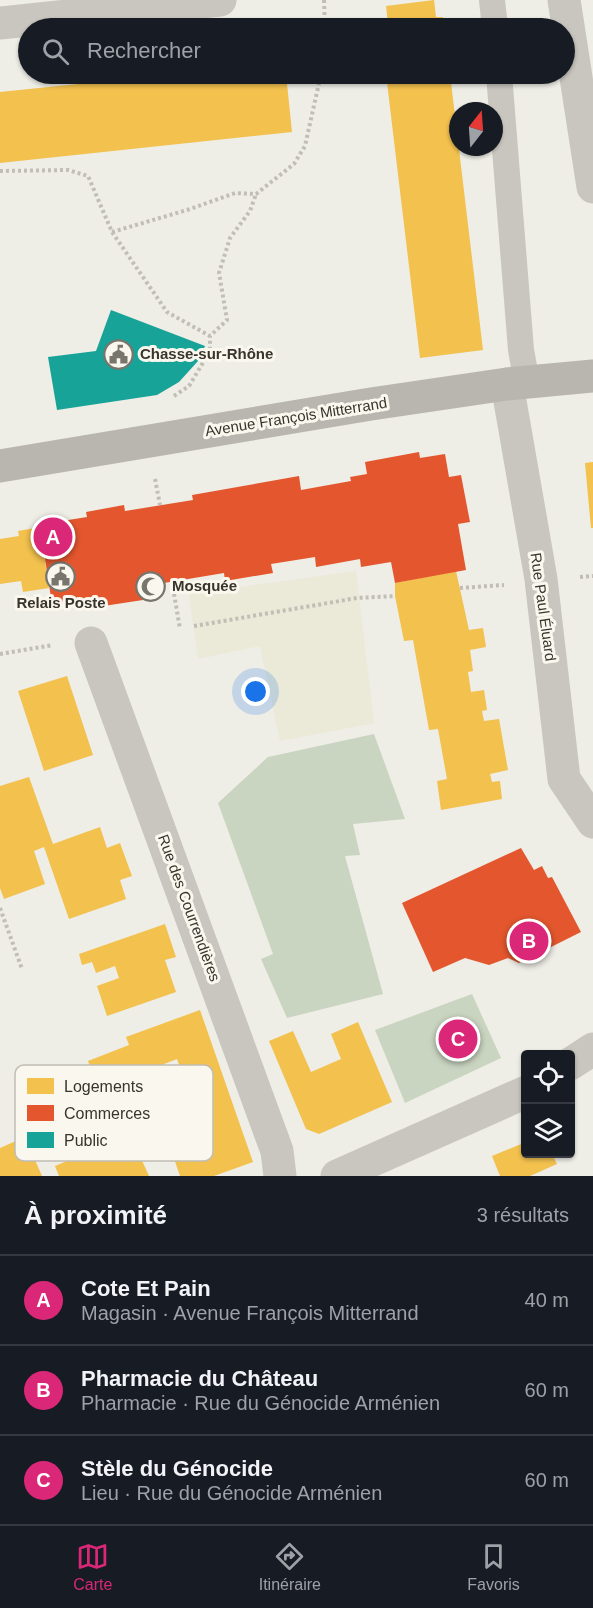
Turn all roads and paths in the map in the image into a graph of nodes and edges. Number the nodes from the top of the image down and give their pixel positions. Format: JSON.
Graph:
{"nodes":[{"id":1,"x":220,"y":0,"type":"edge"},
{"id":2,"x":324,"y":0,"type":"edge"},
{"id":3,"x":492,"y":0,"type":"edge"},
{"id":4,"x":574,"y":8,"type":"edge"},
{"id":5,"x":40,"y":18,"type":"edge"},
{"id":6,"x":325,"y":18,"type":"edge"},
{"id":7,"x":494,"y":18,"type":"edge"},
{"id":8,"x":18,"y":20,"type":"edge"},
{"id":9,"x":0,"y":22,"type":"edge"},
{"id":10,"x":319,"y":84,"type":"edge"},
{"id":11,"x":499,"y":84,"type":"edge"},
{"id":12,"x":0,"y":171,"type":"edge"},
{"id":13,"x":593,"y":187,"type":"edge"},
{"id":14,"x":256,"y":194,"type":"junction"},
{"id":15,"x":112,"y":232,"type":"junction"},
{"id":16,"x":210,"y":336,"type":"junction"},
{"id":17,"x":593,"y":376,"type":"edge"},
{"id":18,"x":517,"y":383,"type":"junction"},
{"id":19,"x":177,"y":436,"type":"junction"},
{"id":20,"x":0,"y":466,"type":"edge"},
{"id":21,"x":172,"y":582,"type":"dead end"},
{"id":22,"x":395,"y":596,"type":"dead end"},
{"id":23,"x":194,"y":627,"type":"dead end"},
{"id":24,"x":180,"y":629,"type":"dead end"},
{"id":25,"x":91,"y":643,"type":"joint"},
{"id":26,"x":0,"y":654,"type":"edge"},
{"id":27,"x":593,"y":822,"type":"edge"},
{"id":28,"x":0,"y":908,"type":"edge"},
{"id":29,"x":22,"y":969,"type":"dead end"},
{"id":30,"x":593,"y":1049,"type":"edge"},
{"id":31,"x":575,"y":1061,"type":"edge"},
{"id":32,"x":521,"y":1094,"type":"edge"},
{"id":33,"x":280,"y":1176,"type":"edge"},
{"id":34,"x":337,"y":1176,"type":"edge"}],
"edges":[{"from":1,"to":5,"type":"street"},
{"from":2,"to":6,"type":"path"},
{"from":3,"to":7,"type":"lane"},
{"from":4,"to":13,"type":"street"},
{"from":8,"to":9,"type":"street"},
{"from":10,"to":14,"type":"path"},
{"from":11,"to":18,"type":"lane"},
{"from":12,"to":15,"type":"path"},
{"from":14,"to":15,"type":"path"},
{"from":14,"to":16,"type":"path"},
{"from":15,"to":16,"type":"path"},
{"from":16,"to":19,"type":"path"},
{"from":17,"to":18,"type":"street","name":"Avenue François Mitterrand"},
{"from":18,"to":19,"type":"street","name":"Avenue François Mitterrand"},
{"from":18,"to":27,"type":"street","name":"Rue Paul Éluard"},
{"from":19,"to":20,"type":"street","name":"Avenue François Mitterrand"},
{"from":21,"to":24,"type":"path"},
{"from":22,"to":23,"type":"path"},
{"from":25,"to":26,"type":"path"},
{"from":25,"to":33,"type":"street","name":"Rue des Courrendières"},
{"from":28,"to":29,"type":"path"},
{"from":30,"to":31,"type":"street"},
{"from":32,"to":34,"type":"street"}]}
